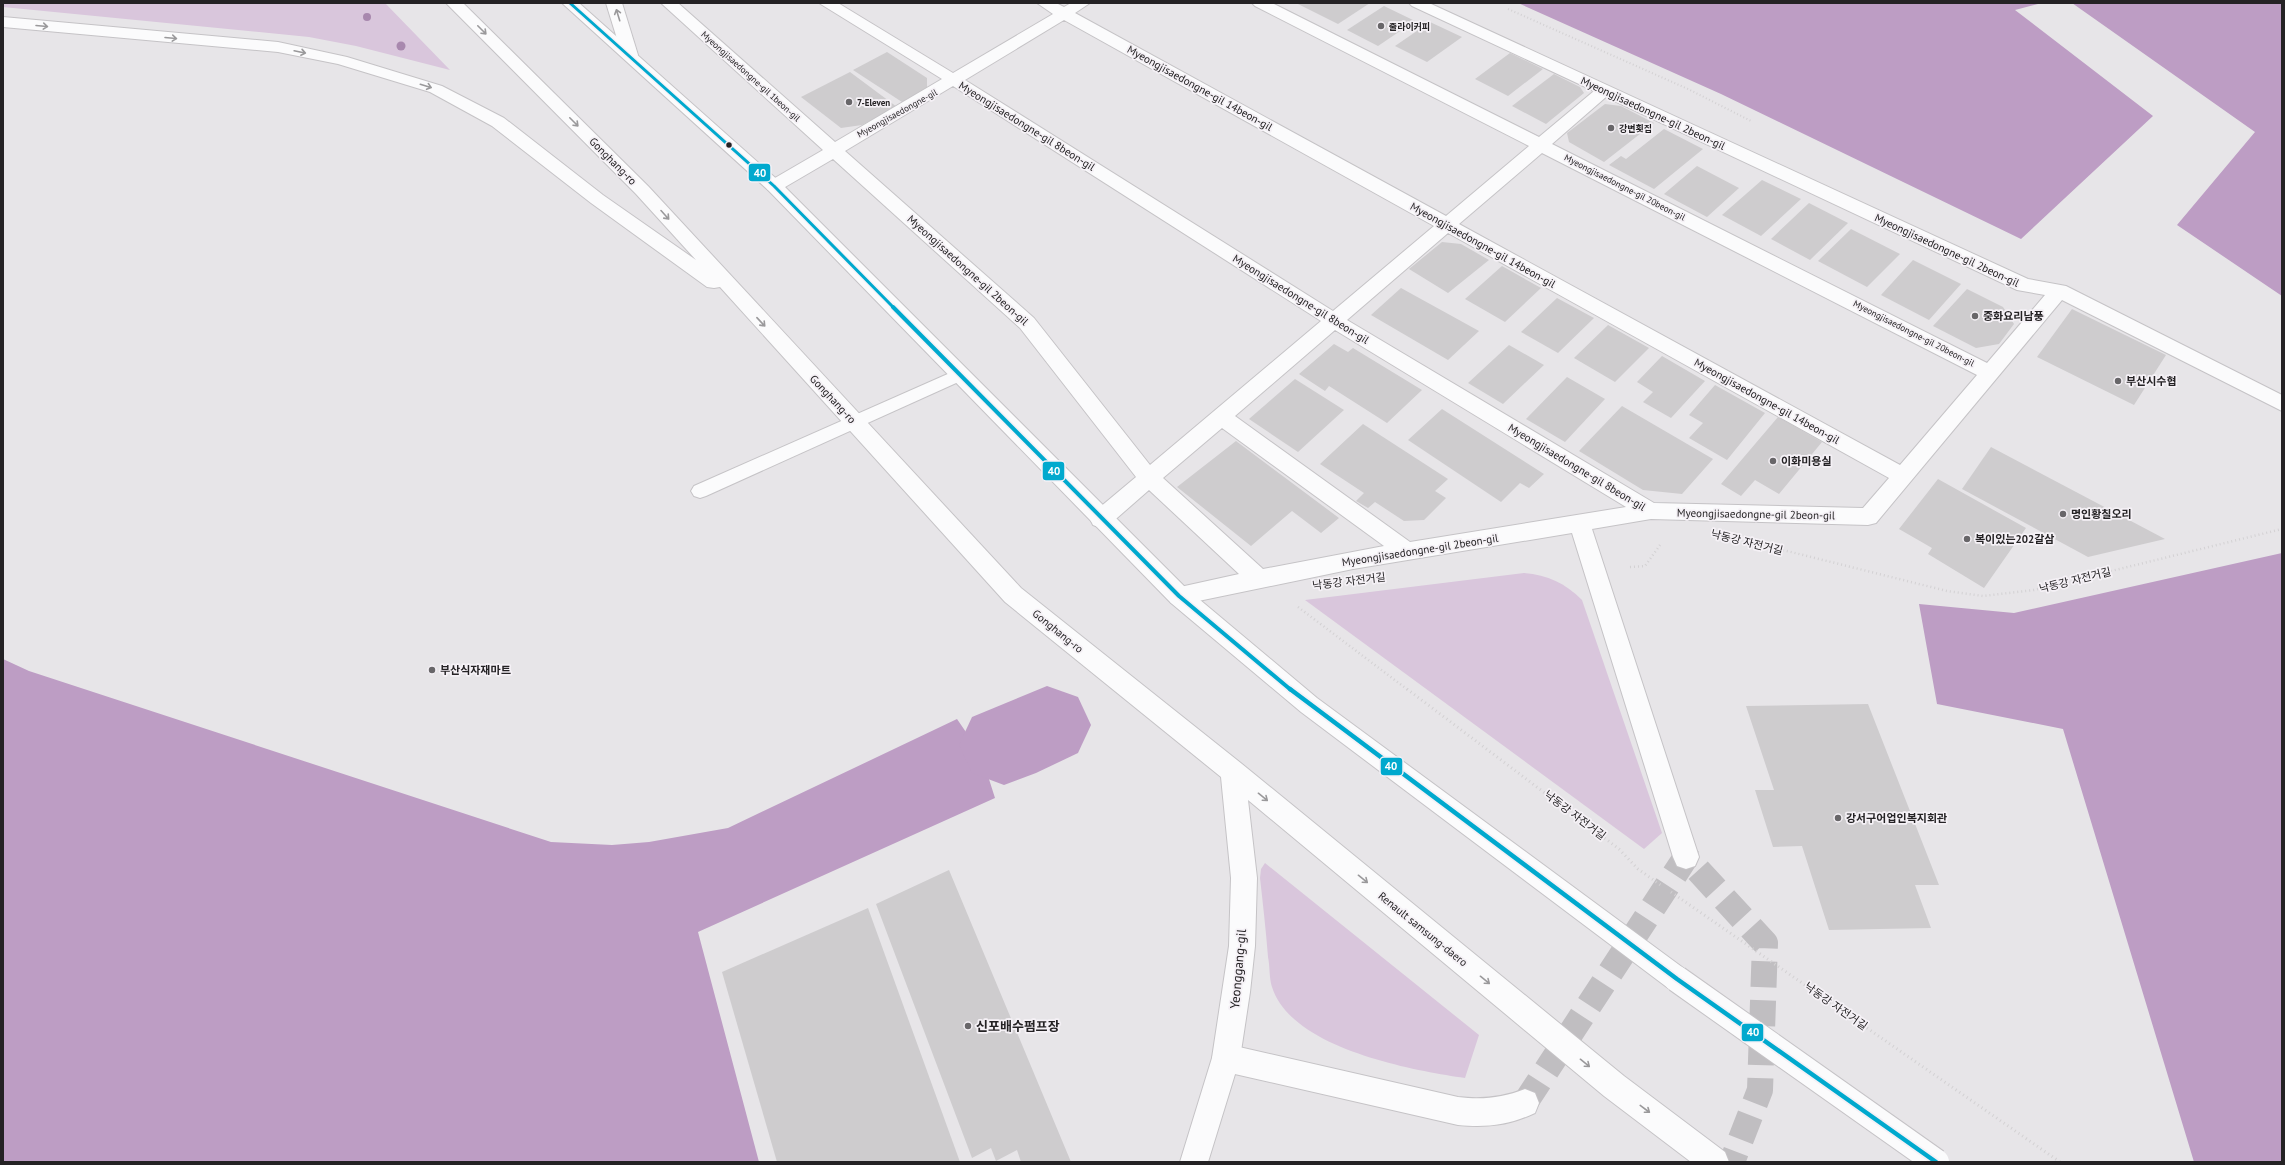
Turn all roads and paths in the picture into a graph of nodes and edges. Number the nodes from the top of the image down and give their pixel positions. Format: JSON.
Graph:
{"nodes":[{"id":1,"x":454,"y":3,"type":"edge"},
{"id":2,"x":570,"y":3,"type":"edge"},
{"id":3,"x":614,"y":3,"type":"edge"},
{"id":4,"x":669,"y":3,"type":"edge"},
{"id":5,"x":827,"y":3,"type":"edge"},
{"id":6,"x":1045,"y":3,"type":"edge"},
{"id":7,"x":1082,"y":3,"type":"edge"},
{"id":8,"x":1260,"y":3,"type":"edge"},
{"id":9,"x":1417,"y":3,"type":"edge"},
{"id":10,"x":1064,"y":13,"type":"junction"},
{"id":11,"x":3,"y":22,"type":"edge"},
{"id":12,"x":630,"y":55,"type":"junction"},
{"id":13,"x":954,"y":80,"type":"junction"},
{"id":14,"x":1604,"y":90,"type":"junction"},
{"id":15,"x":1540,"y":145,"type":"junction"},
{"id":16,"x":833,"y":149,"type":"junction"},
{"id":17,"x":774,"y":186,"type":"junction"},
{"id":18,"x":1447,"y":225,"type":"junction"},
{"id":19,"x":2059,"y":292,"type":"junction"},
{"id":20,"x":747,"y":306,"type":"junction"},
{"id":21,"x":1335,"y":321,"type":"junction"},
{"id":22,"x":1989,"y":372,"type":"junction"},
{"id":23,"x":959,"y":375,"type":"junction"},
{"id":24,"x":2282,"y":404,"type":"edge"},
{"id":25,"x":1221,"y":417,"type":"junction"},
{"id":26,"x":855,"y":423,"type":"junction"},
{"id":27,"x":1903,"y":476,"type":"junction"},
{"id":28,"x":1149,"y":478,"type":"junction"},
{"id":29,"x":700,"y":491,"type":"dead end"},
{"id":30,"x":1651,"y":511,"type":"junction"},
{"id":31,"x":1101,"y":519,"type":"junction"},
{"id":32,"x":1580,"y":524,"type":"junction"},
{"id":33,"x":2282,"y":529,"type":"edge"},
{"id":34,"x":1663,"y":541,"type":"dead end"},
{"id":35,"x":1778,"y":549,"type":"dead end"},
{"id":36,"x":1408,"y":552,"type":"junction"},
{"id":37,"x":1595,"y":571,"type":"junction"},
{"id":38,"x":1260,"y":579,"type":"junction"},
{"id":39,"x":1179,"y":596,"type":"junction"},
{"id":40,"x":1296,"y":605,"type":"dead end"},
{"id":41,"x":1233,"y":772,"type":"junction"},
{"id":42,"x":1686,"y":857,"type":"dead end"},
{"id":43,"x":1226,"y":1058,"type":"junction"},
{"id":44,"x":1525,"y":1103,"type":"tunnel mouth"},
{"id":45,"x":1194,"y":1162,"type":"edge"},
{"id":46,"x":1715,"y":1162,"type":"edge"},
{"id":47,"x":1936,"y":1162,"type":"edge"},
{"id":48,"x":2060,"y":1162,"type":"edge"}],
"edges":[{"from":1,"to":20,"type":"street","name":"Gonghang-ro","one_way":true},
{"from":2,"to":12,"type":"street"},
{"from":12,"to":3,"type":"street","one_way":true},
{"from":4,"to":16,"type":"street","name":"Myeongjisaedongne-gil 1beon-gil"},
{"from":5,"to":13,"type":"street","name":"Myeongjisaedongne-gil 8beon-gil"},
{"from":6,"to":10,"type":"street","name":"Myeongjisaedongne-gil 14beon-gil"},
{"from":7,"to":10,"type":"street","name":"Myeongjisaedongne-gil"},
{"from":8,"to":15,"type":"street","name":"Myeongjisaedongne-gil 20beon-gil"},
{"from":9,"to":14,"type":"street","name":"Myeongjisaedongne-gil 2beon-gil"},
{"from":10,"to":13,"type":"street","name":"Myeongjisaedongne-gil"},
{"from":10,"to":18,"type":"street","name":"Myeongjisaedongne-gil 14beon-gil"},
{"from":11,"to":20,"type":"street","one_way":true},
{"from":12,"to":17,"type":"street"},
{"from":13,"to":16,"type":"street","name":"Myeongjisaedongne-gil"},
{"from":13,"to":21,"type":"street","name":"Myeongjisaedongne-gil 8beon-gil"},
{"from":14,"to":15,"type":"street"},
{"from":14,"to":19,"type":"street","name":"Myeongjisaedongne-gil 2beon-gil"},
{"from":15,"to":18,"type":"street"},
{"from":15,"to":22,"type":"street","name":"Myeongjisaedongne-gil 20beon-gil"},
{"from":16,"to":17,"type":"street","name":"Myeongjisaedongne-gil"},
{"from":16,"to":28,"type":"street","name":"Myeongjisaedongne-gil 2beon-gil"},
{"from":17,"to":23,"type":"street"},
{"from":18,"to":21,"type":"street"},
{"from":18,"to":27,"type":"street","name":"Myeongjisaedongne-gil 14beon-gil"},
{"from":19,"to":22,"type":"street","name":"Myeongjisaedongne-gil 2beon-gil"},
{"from":19,"to":24,"type":"street"},
{"from":20,"to":26,"type":"street","name":"Gonghang-ro","one_way":true},
{"from":21,"to":25,"type":"street"},
{"from":21,"to":30,"type":"street","name":"Myeongjisaedongne-gil 8beon-gil"},
{"from":22,"to":27,"type":"street","name":"Myeongjisaedongne-gil 2beon-gil"},
{"from":23,"to":26,"type":"lane"},
{"from":23,"to":31,"type":"street"},
{"from":25,"to":28,"type":"street"},
{"from":25,"to":36,"type":"street"},
{"from":26,"to":29,"type":"lane"},
{"from":26,"to":41,"type":"street","name":"Gonghang-ro"},
{"from":27,"to":30,"type":"street","name":"Myeongjisaedongne-gil 2beon-gil"},
{"from":28,"to":31,"type":"street"},
{"from":28,"to":38,"type":"street","name":"Myeongjisaedongne-gil 2beon-gil"},
{"from":30,"to":32,"type":"street","name":"Myeongjisaedongne-gil 2beon-gil"},
{"from":31,"to":39,"type":"street"},
{"from":32,"to":36,"type":"street","name":"Myeongjisaedongne-gil 2beon-gil"},
{"from":32,"to":37,"type":"street"},
{"from":33,"to":35,"type":"path","name":"낙동강 자전거길"},
{"from":34,"to":37,"type":"path"},
{"from":36,"to":38,"type":"street","name":"Myeongjisaedongne-gil 2beon-gil"},
{"from":37,"to":42,"type":"street"},
{"from":38,"to":39,"type":"street","name":"Myeongjisaedongne-gil 2beon-gil"},
{"from":39,"to":47,"type":"street","bridge":true},
{"from":40,"to":48,"type":"path","name":"낙동강 자전거길"},
{"from":41,"to":43,"type":"street","name":"Yeonggang-gil"},
{"from":41,"to":46,"type":"street","name":"Renault samsung-daero","one_way":true},
{"from":43,"to":44,"type":"street"},
{"from":43,"to":45,"type":"street","name":"Yeonggang-gil"}]}
